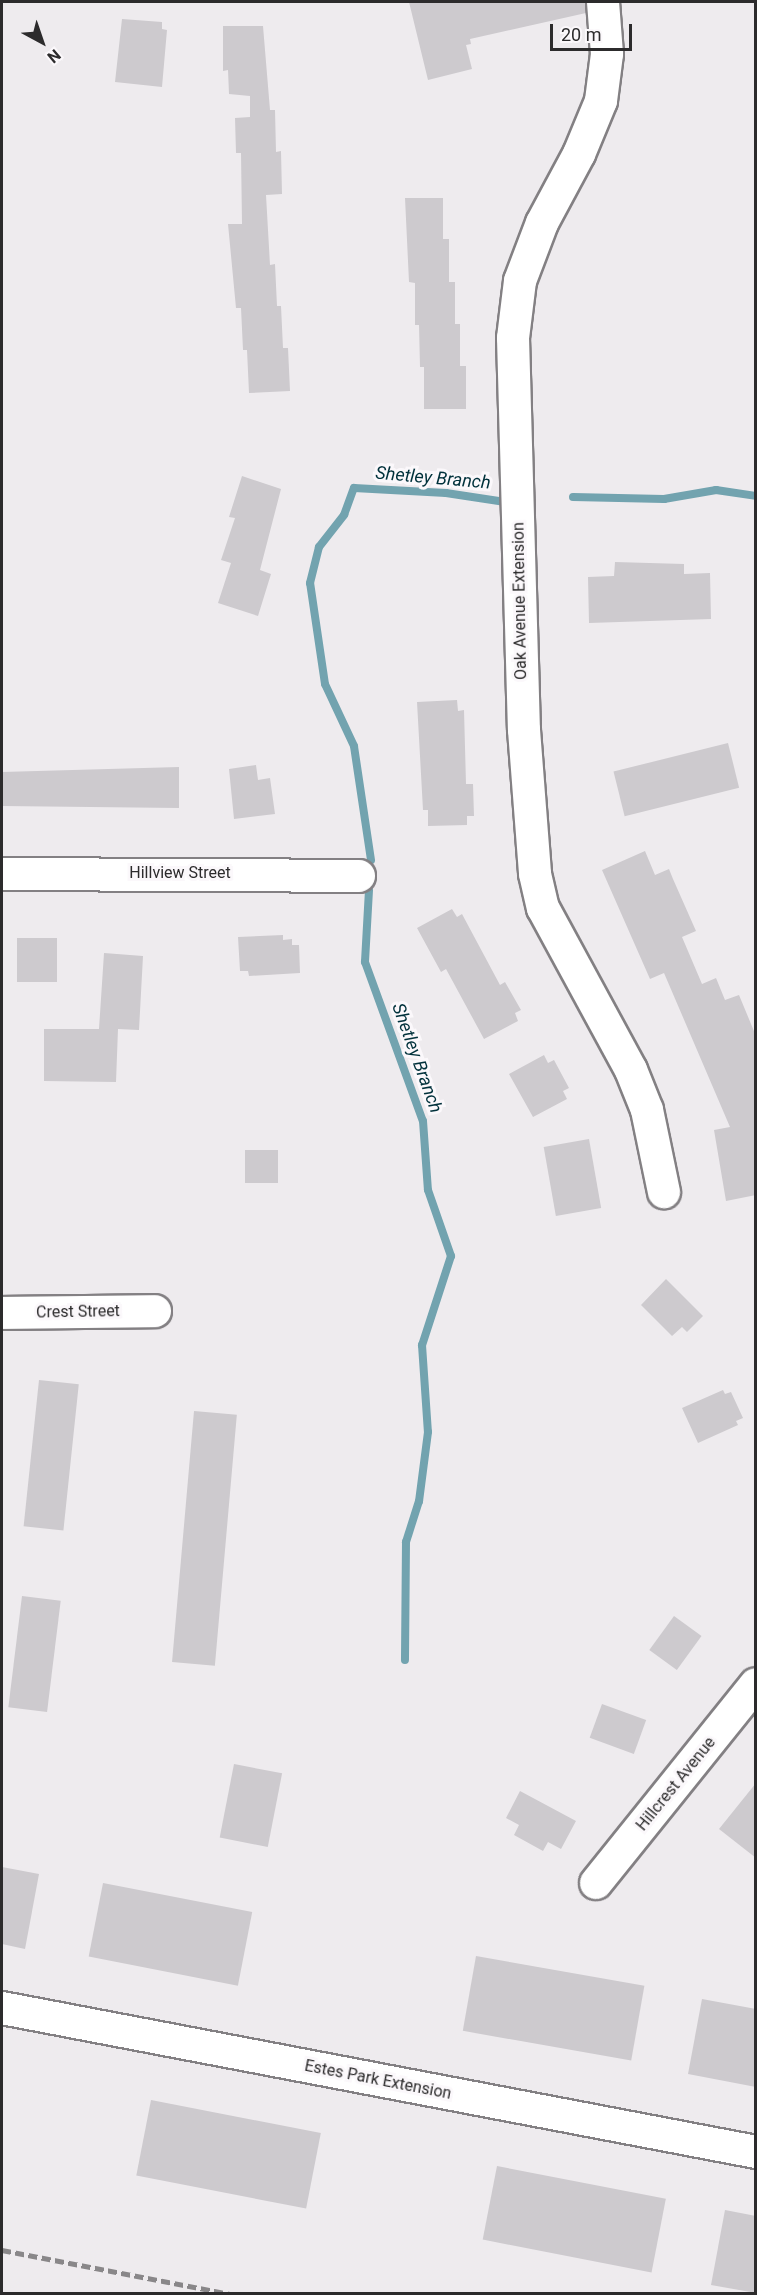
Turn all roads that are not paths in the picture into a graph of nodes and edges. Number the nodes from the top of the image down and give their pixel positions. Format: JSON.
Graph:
{"nodes":[{"id":1,"x":603,"y":2,"type":"edge"},
{"id":2,"x":2,"y":874,"type":"edge"},
{"id":3,"x":359,"y":876,"type":"dead end"},
{"id":4,"x":664,"y":1192,"type":"dead end"},
{"id":5,"x":155,"y":1311,"type":"dead end"},
{"id":6,"x":2,"y":1313,"type":"edge"},
{"id":7,"x":756,"y":1684,"type":"edge"},
{"id":8,"x":596,"y":1883,"type":"dead end"},
{"id":9,"x":2,"y":2008,"type":"edge"},
{"id":10,"x":756,"y":2152,"type":"edge"}],
"edges":[{"from":1,"to":4,"type":"street","name":"Oak Avenue Extension"},
{"from":2,"to":3,"type":"street","name":"Hillview Street"},
{"from":5,"to":6,"type":"street","name":"Crest Street"},
{"from":7,"to":8,"type":"street","name":"Hillcrest Avenue"},
{"from":9,"to":10,"type":"street","name":"Estes Park Extension"}]}
